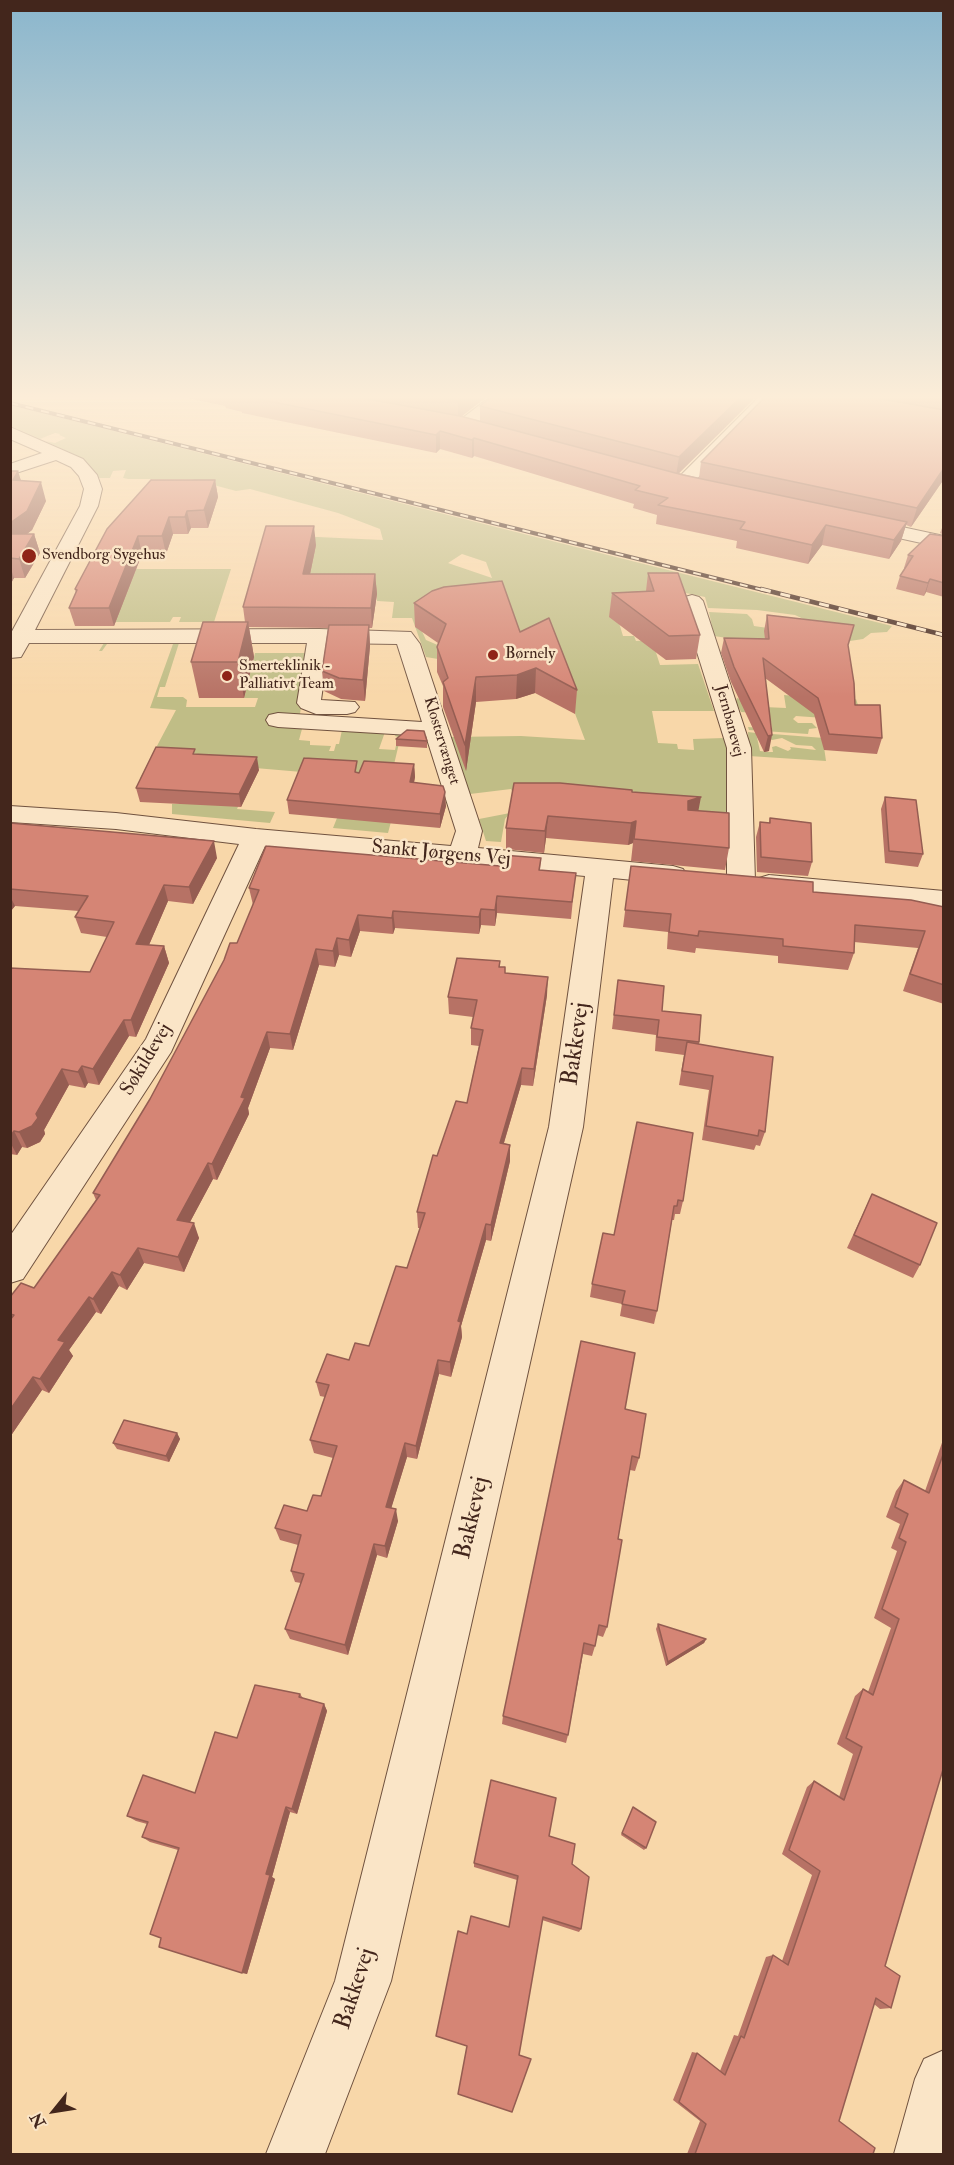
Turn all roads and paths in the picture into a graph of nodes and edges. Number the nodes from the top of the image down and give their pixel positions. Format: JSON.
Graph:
{"nodes":[{"id":1,"x":92,"y":495,"type":"edge"},
{"id":2,"x":840,"y":520,"type":"edge"},
{"id":3,"x":944,"y":542,"type":"edge"},
{"id":4,"x":692,"y":602,"type":"dead end"},
{"id":5,"x":319,"y":636,"type":"junction"},
{"id":6,"x":15,"y":646,"type":"edge"},
{"id":7,"x":364,"y":707,"type":"dead end"},
{"id":8,"x":278,"y":720,"type":"dead end"},
{"id":9,"x":437,"y":727,"type":"junction"},
{"id":10,"x":10,"y":814,"type":"edge"},
{"id":11,"x":256,"y":837,"type":"junction"},
{"id":12,"x":462,"y":856,"type":"junction"},
{"id":13,"x":600,"y":869,"type":"junction"},
{"id":14,"x":717,"y":879,"type":"junction"},
{"id":15,"x":944,"y":901,"type":"edge"},
{"id":16,"x":10,"y":1267,"type":"edge"},
{"id":17,"x":944,"y":2079,"type":"edge"},
{"id":18,"x":296,"y":2154,"type":"edge"},
{"id":19,"x":923,"y":2154,"type":"edge"}],
"edges":[{"from":1,"to":6,"type":"street"},
{"from":2,"to":3,"type":"street"},
{"from":4,"to":14,"type":"street","name":"Jernbanevej"},
{"from":5,"to":6,"type":"street"},
{"from":5,"to":7,"type":"street"},
{"from":5,"to":9,"type":"street","name":"Klostervænget"},
{"from":8,"to":9,"type":"street"},
{"from":9,"to":12,"type":"street","name":"Klostervænget"},
{"from":10,"to":11,"type":"street","name":"Sankt Jørgens Vej"},
{"from":11,"to":12,"type":"street","name":"Sankt Jørgens Vej"},
{"from":11,"to":16,"type":"street","name":"Søkildevej"},
{"from":12,"to":13,"type":"street","name":"Sankt Jørgens Vej"},
{"from":13,"to":14,"type":"street","name":"Sankt Jørgens Vej"},
{"from":13,"to":18,"type":"street","name":"Bakkevej"},
{"from":14,"to":15,"type":"street","name":"Sankt Jørgens Vej"},
{"from":17,"to":19,"type":"street"}]}
